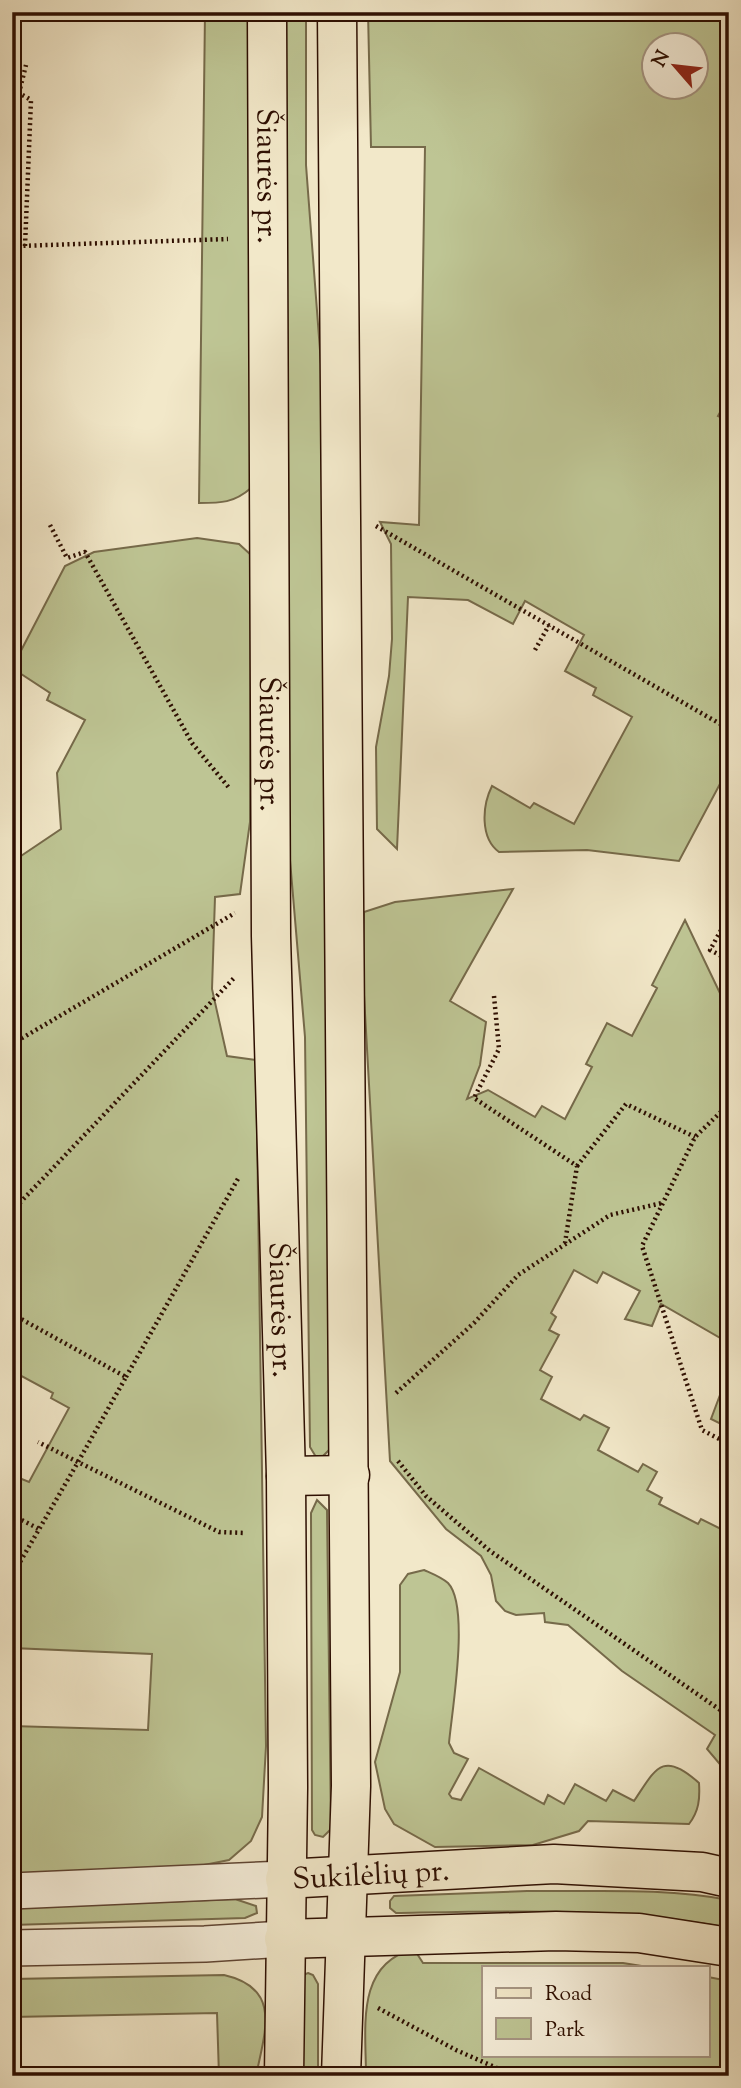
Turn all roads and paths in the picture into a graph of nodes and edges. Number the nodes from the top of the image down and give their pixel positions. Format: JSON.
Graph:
{"nodes":[{"id":1,"x":267,"y":12,"type":"edge"},
{"id":2,"x":337,"y":12,"type":"edge"},
{"id":3,"x":26,"y":65,"type":"dead end"},
{"id":4,"x":228,"y":239,"type":"dead end"},
{"id":5,"x":18,"y":246,"type":"dead end"},
{"id":6,"x":25,"y":246,"type":"junction"},
{"id":7,"x":369,"y":522,"type":"dead end"},
{"id":8,"x":50,"y":525,"type":"dead end"},
{"id":9,"x":549,"y":625,"type":"junction"},
{"id":10,"x":536,"y":650,"type":"dead end"},
{"id":11,"x":729,"y":729,"type":"edge"},
{"id":12,"x":230,"y":789,"type":"dead end"},
{"id":13,"x":235,"y":913,"type":"dead end"},
{"id":14,"x":729,"y":916,"type":"edge"},
{"id":15,"x":729,"y":960,"type":"edge"},
{"id":16,"x":235,"y":977,"type":"dead end"},
{"id":17,"x":494,"y":996,"type":"dead end"},
{"id":18,"x":12,"y":1044,"type":"edge"},
{"id":19,"x":729,"y":1104,"type":"edge"},
{"id":20,"x":695,"y":1137,"type":"junction"},
{"id":21,"x":577,"y":1166,"type":"junction"},
{"id":22,"x":239,"y":1177,"type":"dead end"},
{"id":23,"x":663,"y":1203,"type":"junction"},
{"id":24,"x":12,"y":1211,"type":"edge"},
{"id":25,"x":565,"y":1244,"type":"junction"},
{"id":26,"x":12,"y":1314,"type":"edge"},
{"id":27,"x":126,"y":1377,"type":"junction"},
{"id":28,"x":396,"y":1393,"type":"dead end"},
{"id":29,"x":38,"y":1442,"type":"dead end"},
{"id":30,"x":729,"y":1444,"type":"edge"},
{"id":31,"x":398,"y":1461,"type":"dead end"},
{"id":32,"x":78,"y":1462,"type":"junction"},
{"id":33,"x":350,"y":1475,"type":"junction"},
{"id":34,"x":286,"y":1476,"type":"junction"},
{"id":35,"x":12,"y":1515,"type":"edge"},
{"id":36,"x":39,"y":1529,"type":"junction"},
{"id":37,"x":246,"y":1533,"type":"dead end"},
{"id":38,"x":12,"y":1576,"type":"edge"},
{"id":39,"x":729,"y":1716,"type":"edge"},
{"id":40,"x":348,"y":1876,"type":"junction"},
{"id":41,"x":729,"y":1878,"type":"edge"},
{"id":42,"x":285,"y":1879,"type":"junction"},
{"id":43,"x":12,"y":1891,"type":"edge"},
{"id":44,"x":346,"y":1935,"type":"junction"},
{"id":45,"x":284,"y":1939,"type":"junction"},
{"id":46,"x":729,"y":1947,"type":"edge"},
{"id":47,"x":12,"y":1948,"type":"edge"},
{"id":48,"x":377,"y":2008,"type":"dead end"},
{"id":49,"x":284,"y":2076,"type":"edge"},
{"id":50,"x":341,"y":2076,"type":"edge"},
{"id":51,"x":515,"y":2076,"type":"edge"}],
"edges":[{"from":1,"to":34,"type":"main road","name":"Šiaurės pr."},
{"from":2,"to":33,"type":"main road"},
{"from":3,"to":6,"type":"path"},
{"from":4,"to":6,"type":"path"},
{"from":5,"to":6,"type":"path"},
{"from":7,"to":9,"type":"path"},
{"from":8,"to":12,"type":"path"},
{"from":9,"to":10,"type":"path"},
{"from":9,"to":11,"type":"path"},
{"from":13,"to":18,"type":"path"},
{"from":14,"to":15,"type":"path"},
{"from":16,"to":24,"type":"path"},
{"from":17,"to":21,"type":"path"},
{"from":19,"to":20,"type":"path"},
{"from":20,"to":21,"type":"path"},
{"from":20,"to":23,"type":"path"},
{"from":21,"to":25,"type":"path"},
{"from":22,"to":27,"type":"path"},
{"from":23,"to":25,"type":"path"},
{"from":23,"to":30,"type":"path"},
{"from":25,"to":28,"type":"path"},
{"from":26,"to":27,"type":"path"},
{"from":27,"to":32,"type":"path"},
{"from":29,"to":32,"type":"path"},
{"from":31,"to":39,"type":"path"},
{"from":32,"to":36,"type":"path"},
{"from":32,"to":37,"type":"path"},
{"from":33,"to":34,"type":"main road"},
{"from":33,"to":40,"type":"main road"},
{"from":34,"to":42,"type":"main road","name":"Šiaurės pr."},
{"from":35,"to":36,"type":"path"},
{"from":36,"to":38,"type":"path"},
{"from":40,"to":41,"type":"main road","name":"Sukilėlių pr."},
{"from":40,"to":42,"type":"main road","name":"Sukilėlių pr."},
{"from":40,"to":44,"type":"main road"},
{"from":42,"to":43,"type":"street","name":"Sukilėlių pr."},
{"from":42,"to":45,"type":"main road","name":"Šiaurės pr."},
{"from":44,"to":45,"type":"main road","name":"Sukilėlių pr."},
{"from":44,"to":46,"type":"main road","name":"Sukilėlių pr."},
{"from":44,"to":50,"type":"main road"},
{"from":45,"to":47,"type":"street","name":"Sukilėlių pr."},
{"from":45,"to":49,"type":"main road","name":"Šiaurės pr."},
{"from":48,"to":51,"type":"path"}]}
